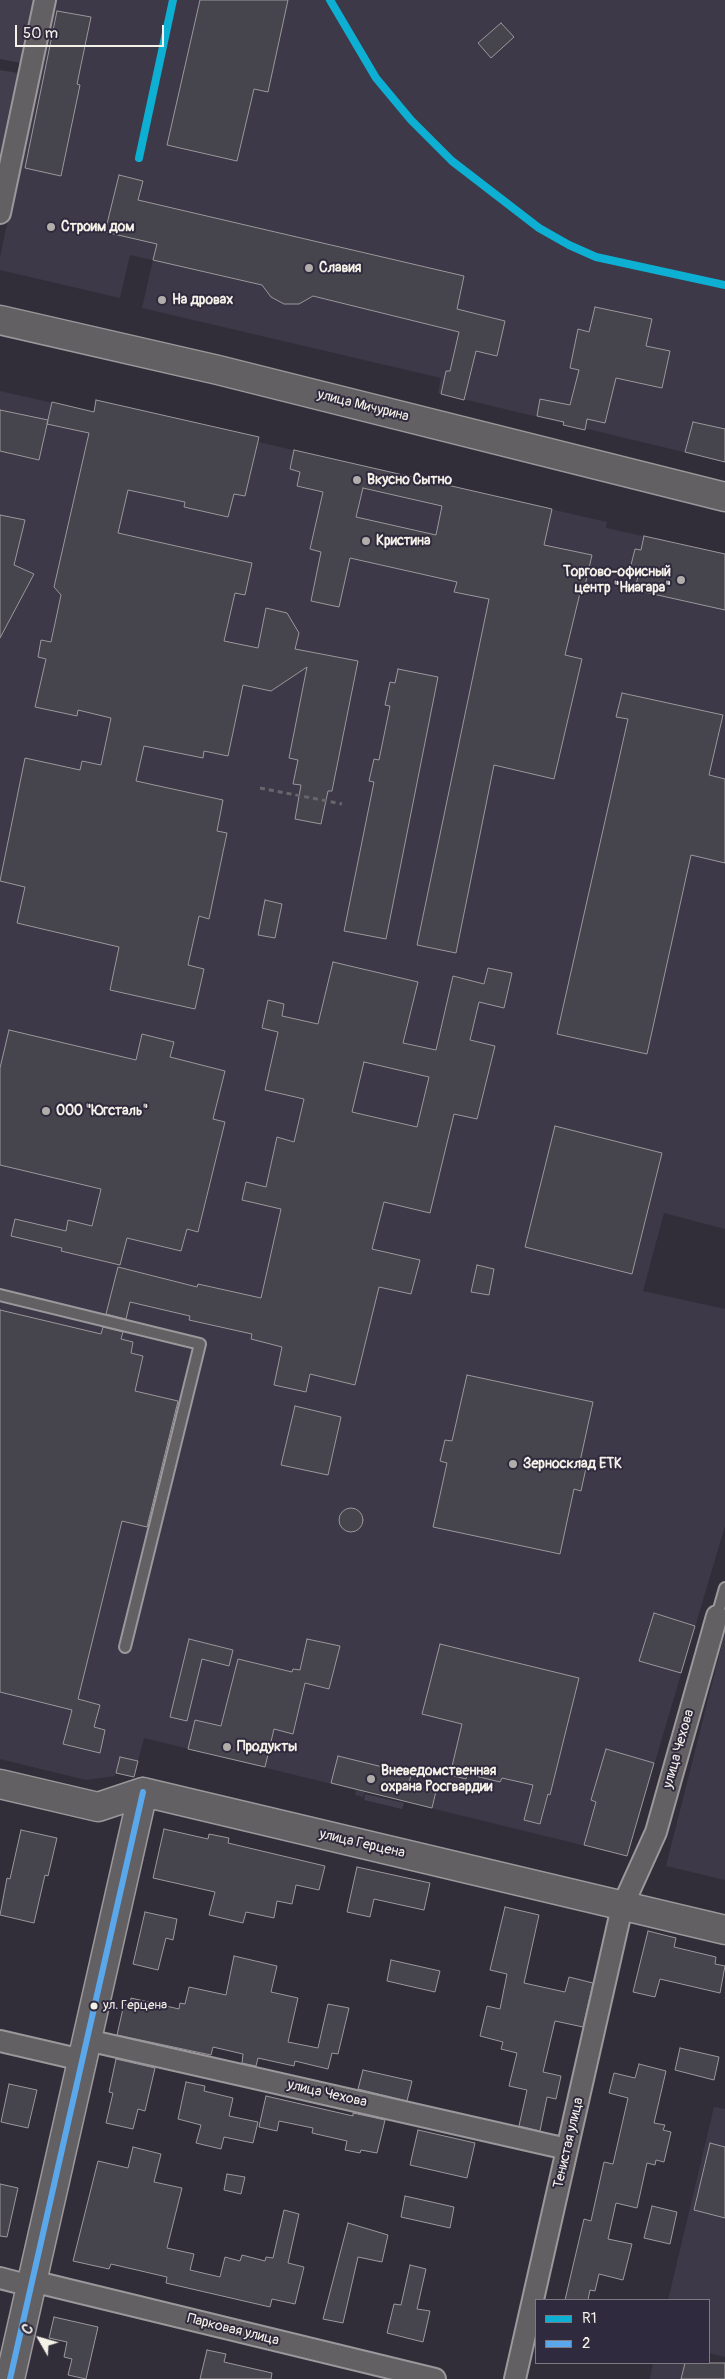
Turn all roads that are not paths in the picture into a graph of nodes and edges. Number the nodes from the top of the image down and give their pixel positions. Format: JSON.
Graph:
{"nodes":[{"id":1,"x":45,"y":0,"type":"edge"},
{"id":2,"x":0,"y":213,"type":"edge"},
{"id":3,"x":0,"y":320,"type":"edge"},
{"id":4,"x":725,"y":497,"type":"edge"},
{"id":5,"x":0,"y":1295,"type":"edge"},
{"id":6,"x":725,"y":1588,"type":"edge"},
{"id":7,"x":717,"y":1616,"type":"joint"},
{"id":8,"x":125,"y":1647,"type":"dead end"},
{"id":9,"x":0,"y":1784,"type":"edge"},
{"id":10,"x":143,"y":1792,"type":"junction"},
{"id":11,"x":98,"y":1807,"type":"junction"},
{"id":12,"x":130,"y":1849,"type":"junction"},
{"id":13,"x":622,"y":1907,"type":"junction"},
{"id":14,"x":725,"y":1930,"type":"edge"},
{"id":15,"x":0,"y":2041,"type":"edge"},
{"id":16,"x":85,"y":2050,"type":"junction"},
{"id":17,"x":567,"y":2149,"type":"junction"},
{"id":18,"x":0,"y":2278,"type":"edge"},
{"id":19,"x":32,"y":2283,"type":"junction"},
{"id":20,"x":10,"y":2379,"type":"edge"},
{"id":21,"x":435,"y":2379,"type":"edge"},
{"id":22,"x":515,"y":2379,"type":"edge"}],
"edges":[{"from":1,"to":2,"type":"street"},
{"from":3,"to":4,"type":"street","name":"улица Мичурина"},
{"from":5,"to":8,"type":"lane"},
{"from":6,"to":7,"type":"lane","name":"улица Чехова"},
{"from":7,"to":13,"type":"street","name":"улица Чехова"},
{"from":9,"to":11,"type":"street"},
{"from":10,"to":11,"type":"street"},
{"from":10,"to":12,"type":"street"},
{"from":10,"to":13,"type":"street","name":"улица Герцена"},
{"from":11,"to":12,"type":"street"},
{"from":12,"to":16,"type":"street"},
{"from":13,"to":14,"type":"street","name":"улица Герцена"},
{"from":13,"to":17,"type":"street","name":"Тенистая улица"},
{"from":15,"to":16,"type":"street","name":"улица Чехова"},
{"from":16,"to":17,"type":"street","name":"улица Чехова"},
{"from":16,"to":19,"type":"street"},
{"from":17,"to":22,"type":"street","name":"Тенистая улица"},
{"from":18,"to":19,"type":"street","name":"Парковая улица"},
{"from":19,"to":20,"type":"street"},
{"from":19,"to":21,"type":"street","name":"Парковая улица"}]}
